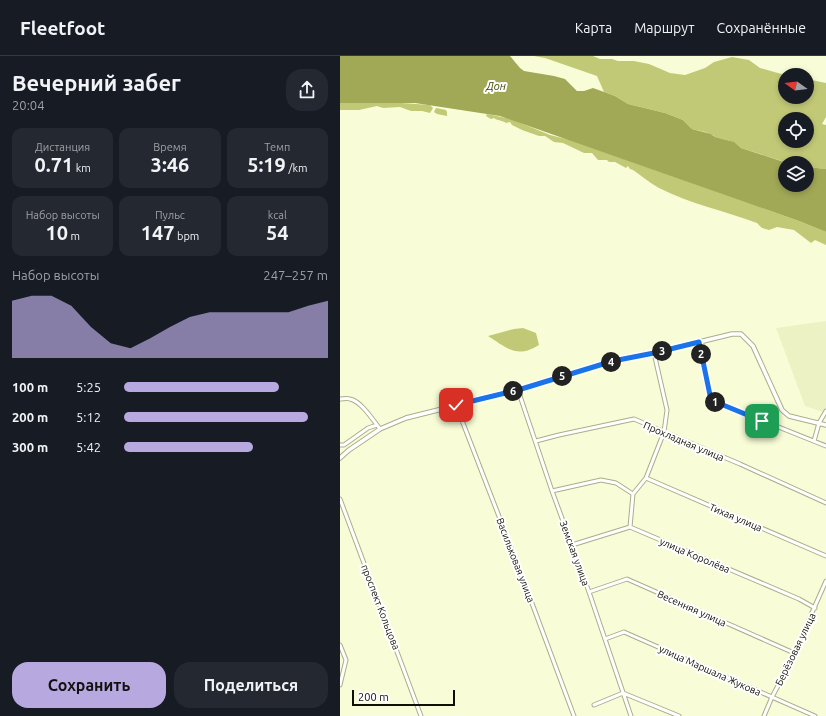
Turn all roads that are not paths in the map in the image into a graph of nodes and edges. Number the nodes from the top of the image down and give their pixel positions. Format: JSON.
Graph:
{"nodes":[{"id":1,"x":699,"y":342,"type":"junction"},
{"id":2,"x":654,"y":353,"type":"junction"},
{"id":3,"x":518,"y":390,"type":"junction"},
{"id":4,"x":340,"y":399,"type":"edge"},
{"id":5,"x":456,"y":405,"type":"junction"},
{"id":6,"x":826,"y":411,"type":"edge"},
{"id":7,"x":819,"y":423,"type":"junction"},
{"id":8,"x":826,"y":425,"type":"edge"},
{"id":9,"x":378,"y":427,"type":"junction"},
{"id":10,"x":664,"y":432,"type":"junction"},
{"id":11,"x":536,"y":441,"type":"junction"},
{"id":12,"x":814,"y":441,"type":"junction"},
{"id":13,"x":340,"y":445,"type":"edge"},
{"id":14,"x":826,"y":446,"type":"edge"},
{"id":15,"x":340,"y":458,"type":"edge"},
{"id":16,"x":646,"y":478,"type":"junction"},
{"id":17,"x":552,"y":491,"type":"junction"},
{"id":18,"x":633,"y":494,"type":"junction"},
{"id":19,"x":340,"y":499,"type":"edge"},
{"id":20,"x":826,"y":503,"type":"edge"},
{"id":21,"x":630,"y":527,"type":"junction"},
{"id":22,"x":572,"y":545,"type":"junction"},
{"id":23,"x":826,"y":556,"type":"edge"},
{"id":24,"x":826,"y":581,"type":"edge"},
{"id":25,"x":589,"y":592,"type":"junction"},
{"id":26,"x":815,"y":608,"type":"junction"},
{"id":27,"x":605,"y":639,"type":"junction"},
{"id":28,"x":340,"y":645,"type":"edge"},
{"id":29,"x":794,"y":652,"type":"junction"},
{"id":30,"x":340,"y":685,"type":"edge"},
{"id":31,"x":623,"y":694,"type":"junction"},
{"id":32,"x":772,"y":697,"type":"junction"},
{"id":33,"x":594,"y":705,"type":"dead end"},
{"id":34,"x":421,"y":716,"type":"edge"},
{"id":35,"x":574,"y":716,"type":"edge"},
{"id":36,"x":631,"y":716,"type":"edge"},
{"id":37,"x":679,"y":716,"type":"edge"},
{"id":38,"x":764,"y":716,"type":"edge"},
{"id":39,"x":815,"y":716,"type":"edge"}],
"edges":[{"from":1,"to":2,"type":"street"},
{"from":1,"to":7,"type":"street"},
{"from":1,"to":12,"type":"street"},
{"from":2,"to":3,"type":"street"},
{"from":2,"to":10,"type":"street"},
{"from":3,"to":5,"type":"street"},
{"from":3,"to":11,"type":"street","name":"Земская улица"},
{"from":4,"to":9,"type":"street"},
{"from":5,"to":9,"type":"street"},
{"from":5,"to":35,"type":"street","name":"Васильковая улица"},
{"from":6,"to":7,"type":"street"},
{"from":7,"to":8,"type":"street"},
{"from":7,"to":12,"type":"street"},
{"from":9,"to":13,"type":"street"},
{"from":9,"to":15,"type":"street"},
{"from":10,"to":11,"type":"street","name":"Прохладная улица"},
{"from":10,"to":16,"type":"street"},
{"from":10,"to":20,"type":"street","name":"Прохладная улица"},
{"from":11,"to":17,"type":"street","name":"Земская улица"},
{"from":12,"to":14,"type":"street"},
{"from":16,"to":18,"type":"street"},
{"from":16,"to":23,"type":"street","name":"Тихая улица"},
{"from":17,"to":18,"type":"street"},
{"from":17,"to":22,"type":"street","name":"Земская улица"},
{"from":18,"to":21,"type":"street"},
{"from":19,"to":34,"type":"street","name":"проспект Кольцова"},
{"from":21,"to":22,"type":"street"},
{"from":21,"to":26,"type":"street","name":"улица Королёва"},
{"from":22,"to":25,"type":"street","name":"Земская улица"},
{"from":24,"to":26,"type":"street","name":"Берёзовая улица"},
{"from":25,"to":27,"type":"street","name":"Земская улица"},
{"from":25,"to":29,"type":"street","name":"Весенняя улица"},
{"from":26,"to":29,"type":"street","name":"Берёзовая улица"},
{"from":27,"to":31,"type":"street","name":"Земская улица"},
{"from":27,"to":32,"type":"street","name":"улица Маршала Жукова"},
{"from":28,"to":30,"type":"street"},
{"from":29,"to":32,"type":"street","name":"Берёзовая улица"},
{"from":31,"to":33,"type":"street"},
{"from":31,"to":36,"type":"street","name":"Земская улица"},
{"from":31,"to":37,"type":"street"},
{"from":32,"to":38,"type":"street","name":"Берёзовая улица"},
{"from":32,"to":39,"type":"street","name":"улица Маршала Жукова"}]}
